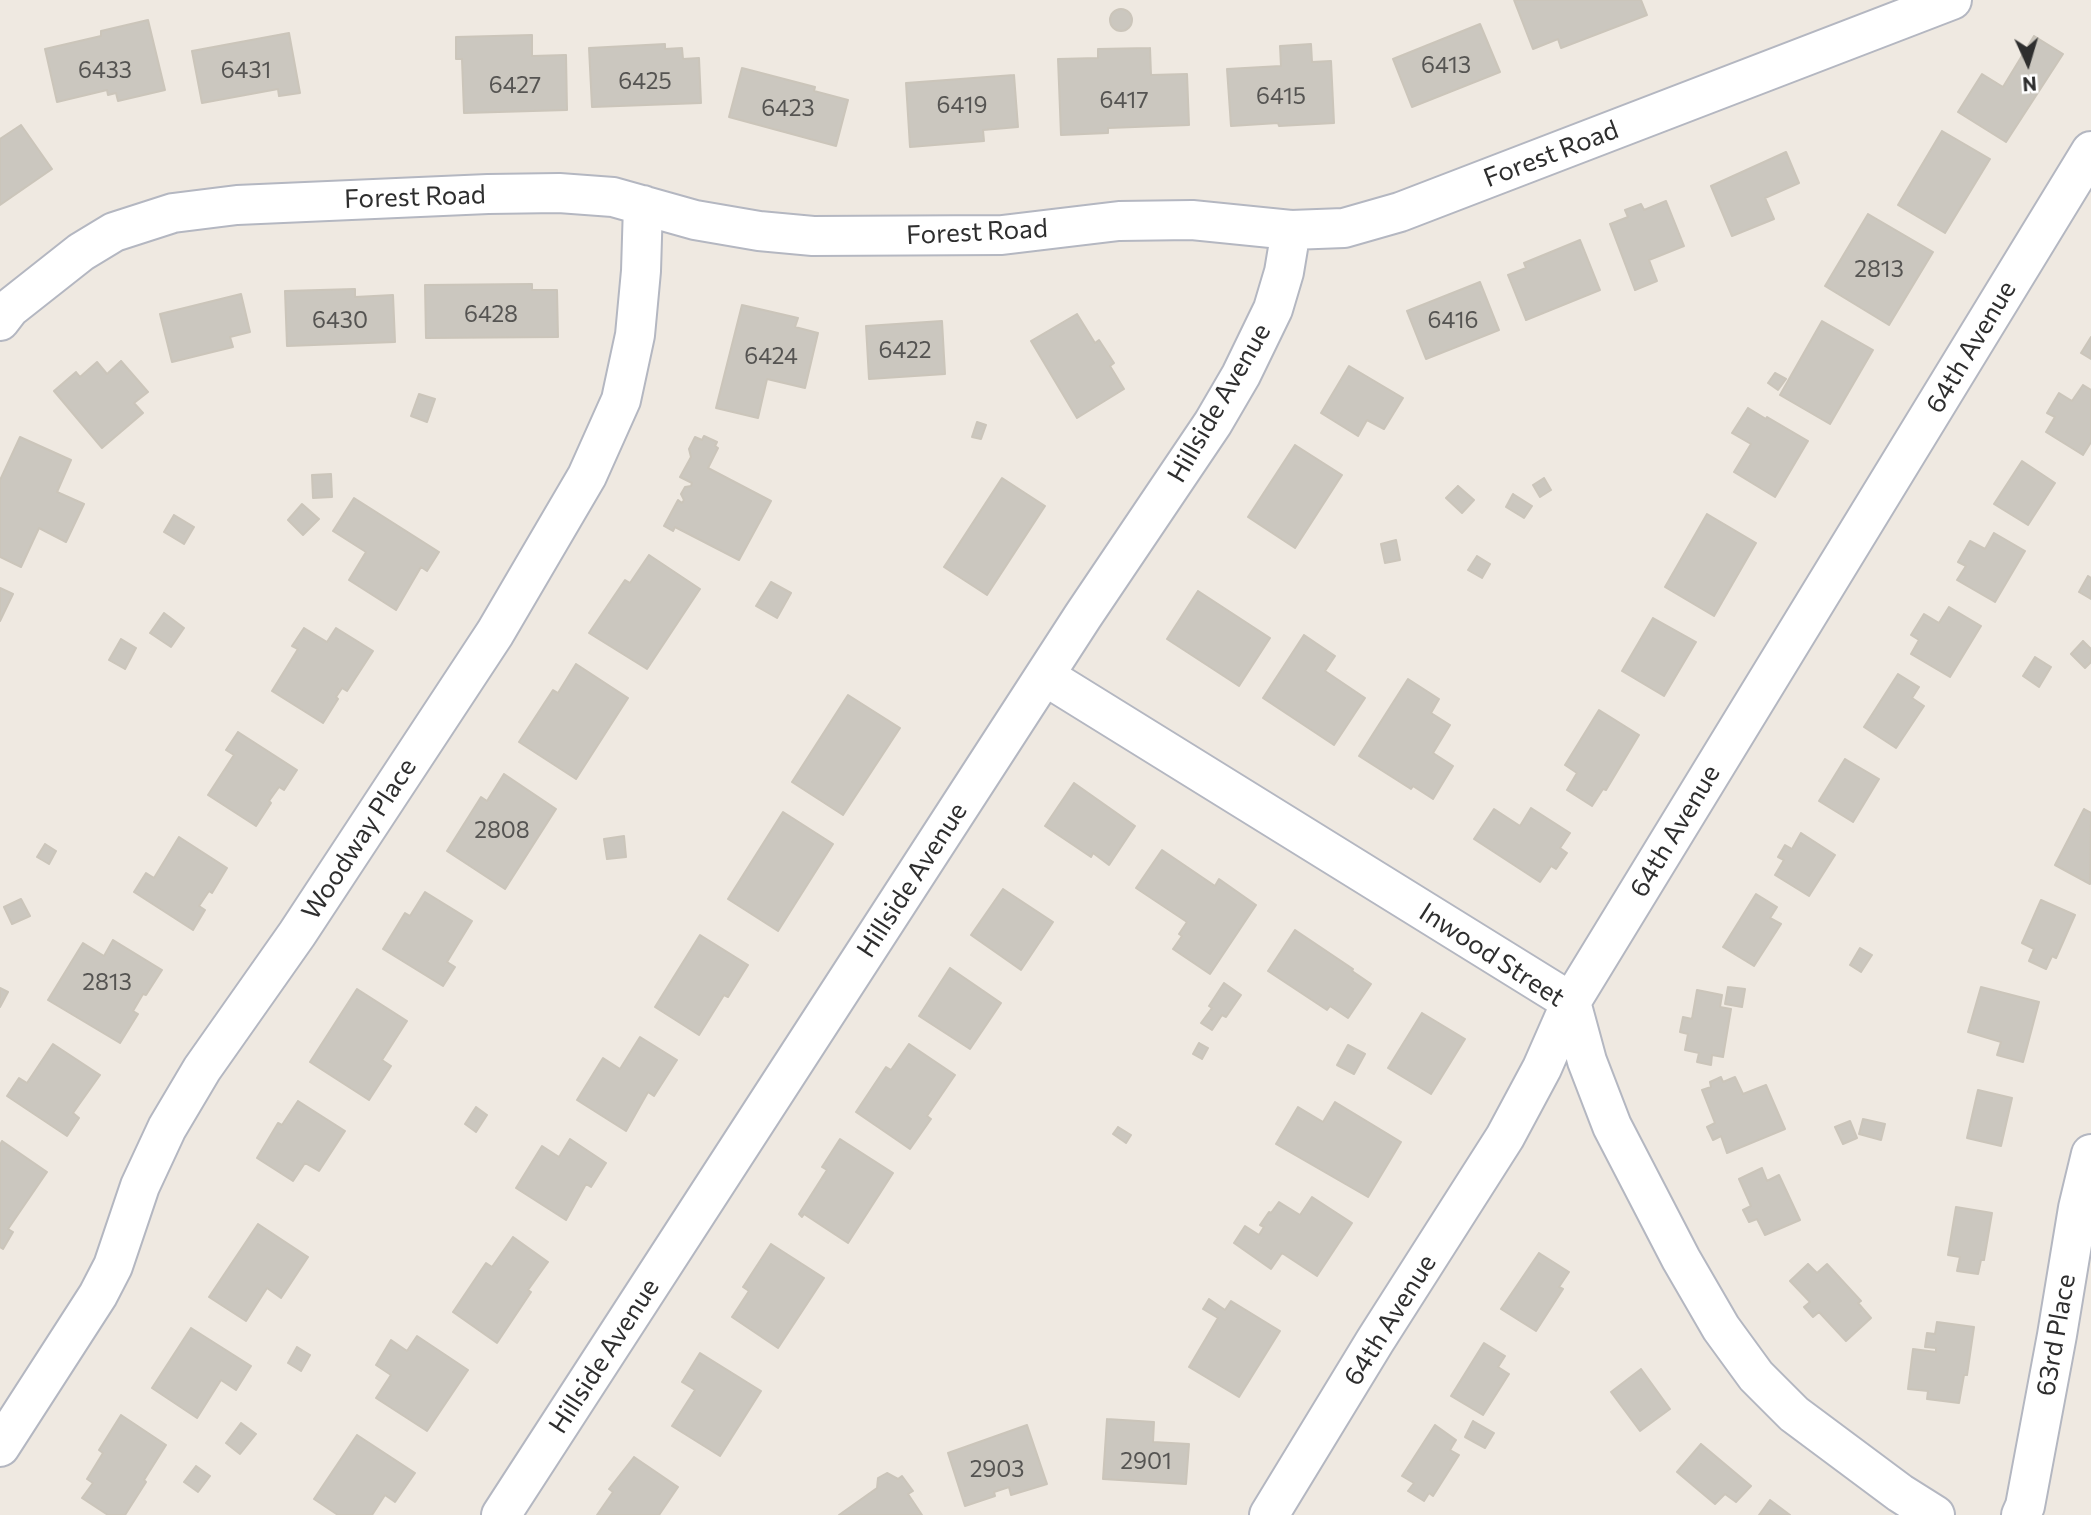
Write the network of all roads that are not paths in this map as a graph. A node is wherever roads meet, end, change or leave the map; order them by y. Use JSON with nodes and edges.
{"nodes":[{"id":1,"x":1952,"y":0,"type":"edge"},
{"id":2,"x":2091,"y":151,"type":"edge"},
{"id":3,"x":643,"y":205,"type":"junction"},
{"id":4,"x":1291,"y":230,"type":"junction"},
{"id":5,"x":0,"y":321,"type":"edge"},
{"id":6,"x":1045,"y":676,"type":"junction"},
{"id":7,"x":1571,"y":1002,"type":"junction"},
{"id":8,"x":2091,"y":1154,"type":"edge"},
{"id":9,"x":0,"y":1447,"type":"edge"},
{"id":10,"x":501,"y":1515,"type":"edge"},
{"id":11,"x":1269,"y":1515,"type":"edge"},
{"id":12,"x":1936,"y":1515,"type":"edge"},
{"id":13,"x":2021,"y":1515,"type":"edge"}],
"edges":[{"from":1,"to":4,"type":"street","name":"Forest Road"},
{"from":2,"to":7,"type":"street","name":"64th Avenue"},
{"from":3,"to":4,"type":"street","name":"Forest Road"},
{"from":3,"to":5,"type":"street","name":"Forest Road"},
{"from":3,"to":9,"type":"street","name":"Woodway Place"},
{"from":4,"to":6,"type":"street","name":"Hillside Avenue"},
{"from":6,"to":7,"type":"street","name":"Inwood Street"},
{"from":6,"to":10,"type":"street","name":"Hillside Avenue"},
{"from":7,"to":11,"type":"street","name":"64th Avenue"},
{"from":7,"to":12,"type":"street","name":"Inwood Street"},
{"from":8,"to":13,"type":"street","name":"63rd Place"}]}
